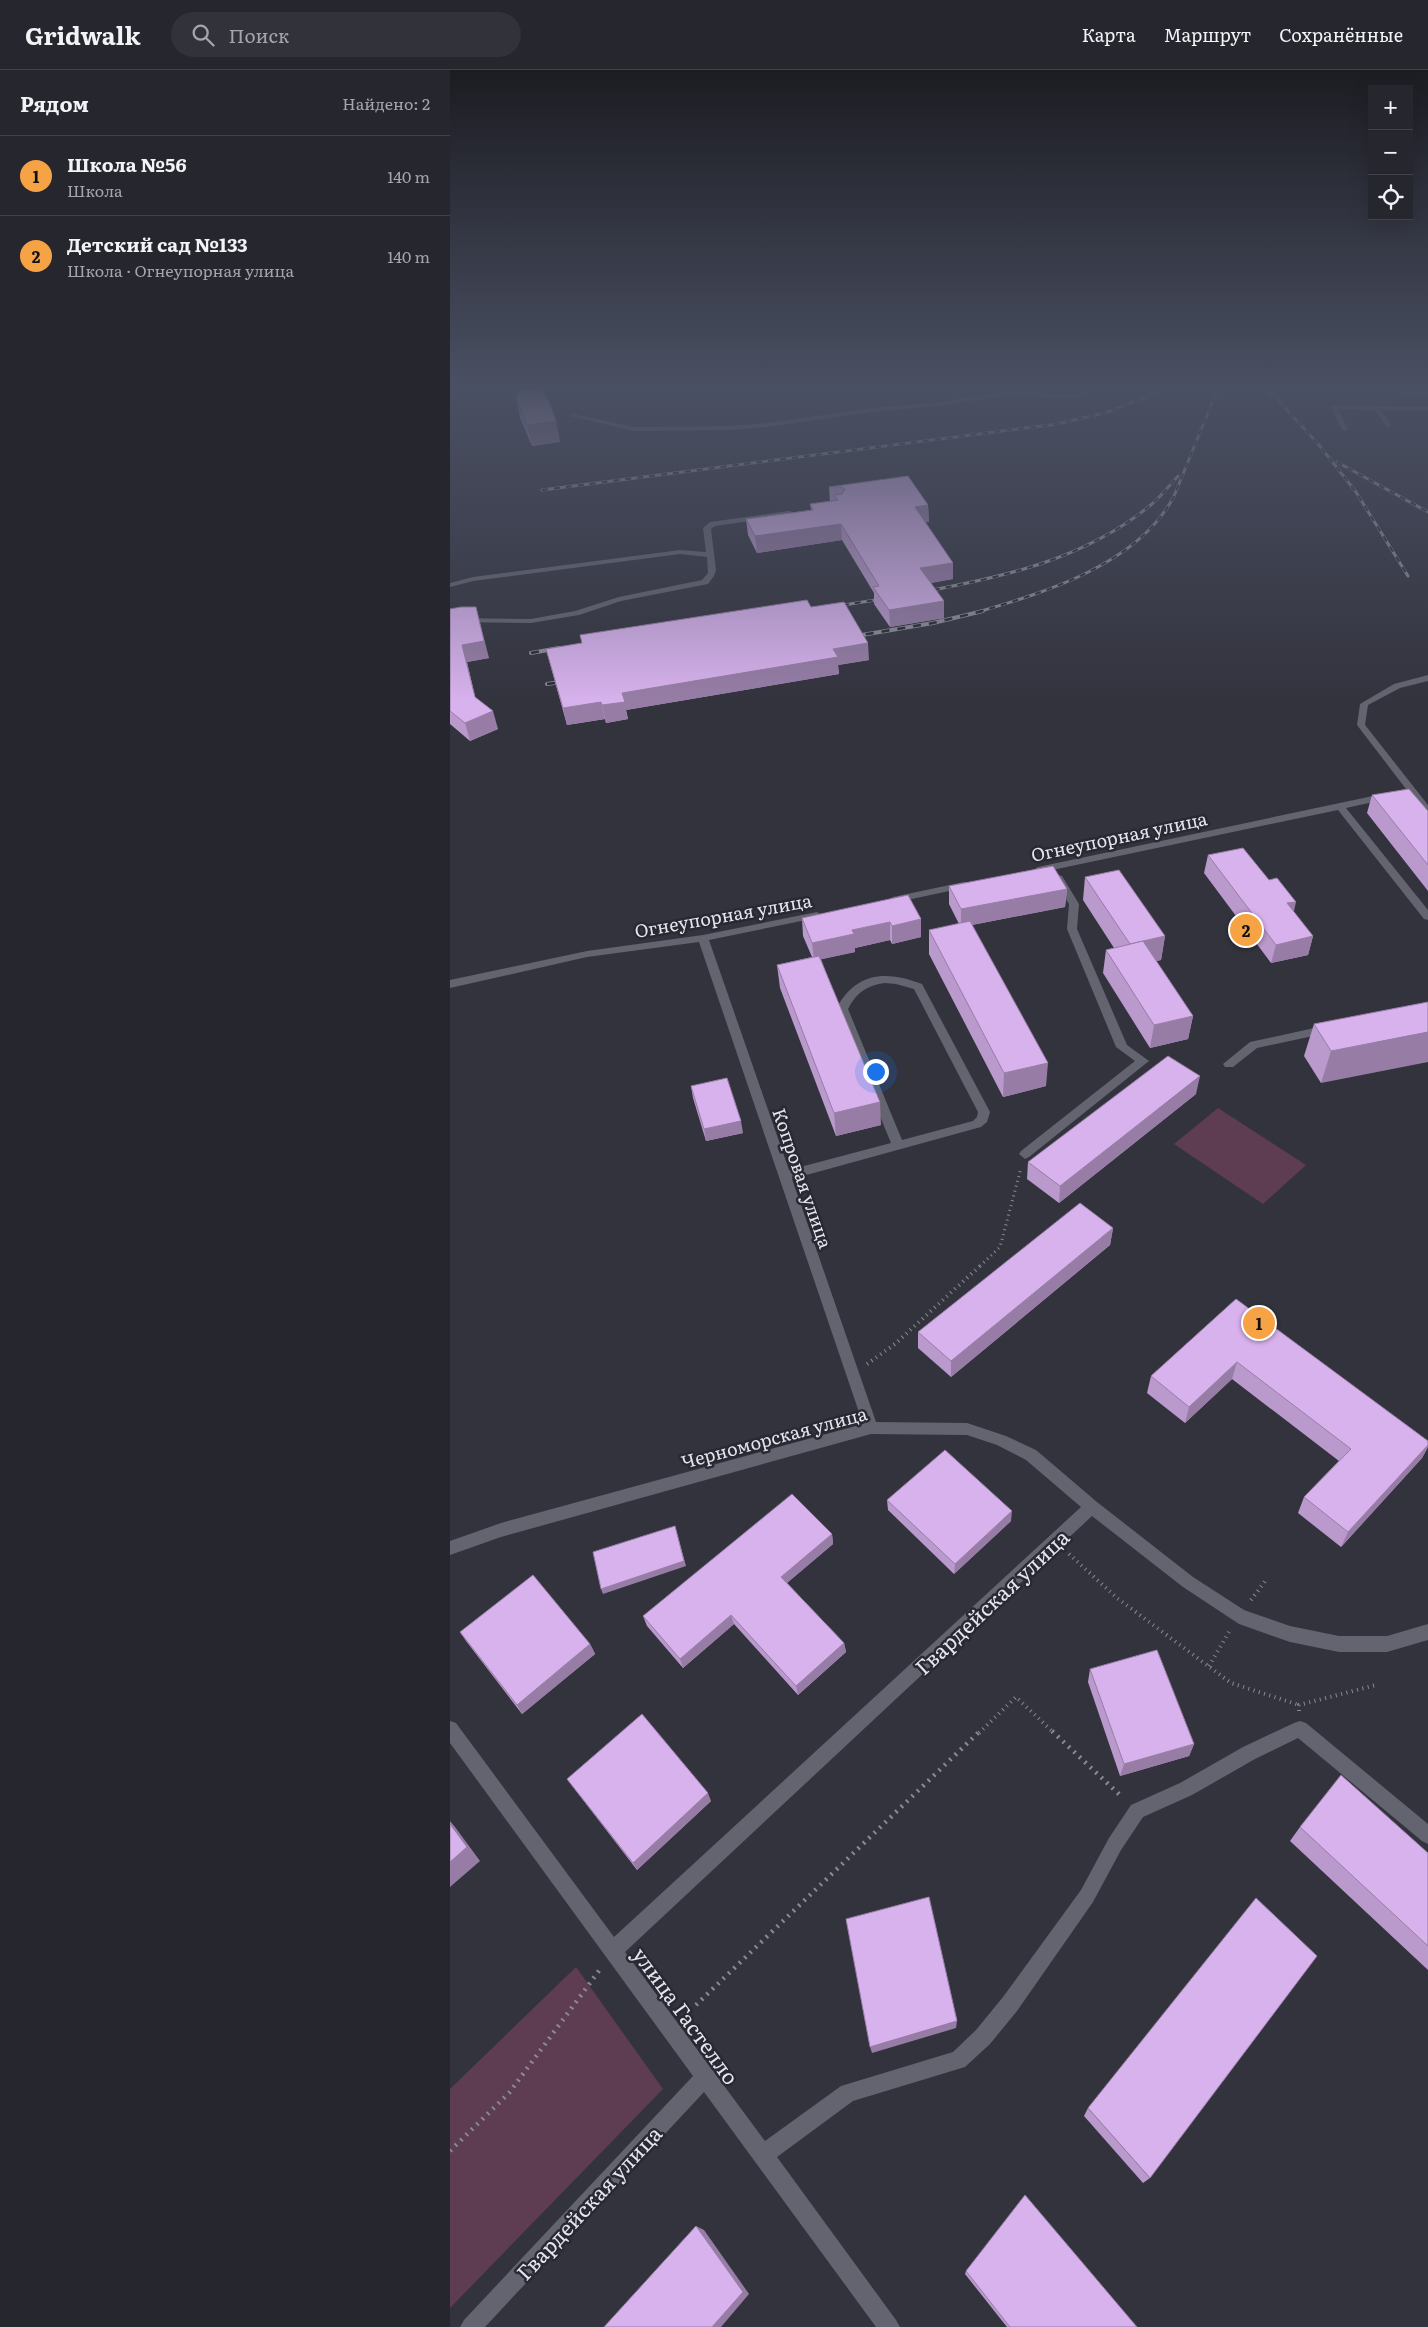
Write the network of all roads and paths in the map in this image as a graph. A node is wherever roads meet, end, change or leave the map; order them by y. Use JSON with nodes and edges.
{"nodes":[{"id":1,"x":793,"y":513,"type":"edge"},
{"id":2,"x":710,"y":555,"type":"junction"},
{"id":3,"x":450,"y":585,"type":"edge"},
{"id":4,"x":450,"y":620,"type":"edge"},
{"id":5,"x":1428,"y":678,"type":"edge"},
{"id":6,"x":1412,"y":791,"type":"junction"},
{"id":7,"x":1340,"y":806,"type":"junction"},
{"id":8,"x":1428,"y":811,"type":"edge"},
{"id":9,"x":1052,"y":867,"type":"junction"},
{"id":10,"x":1022,"y":873,"type":"edge"},
{"id":11,"x":974,"y":883,"type":"edge"},
{"id":12,"x":887,"y":901,"type":"edge"},
{"id":13,"x":829,"y":913,"type":"edge"},
{"id":14,"x":1428,"y":917,"type":"edge"},
{"id":15,"x":703,"y":938,"type":"junction"},
{"id":16,"x":450,"y":984,"type":"edge"},
{"id":17,"x":1341,"y":1026,"type":"edge"},
{"id":18,"x":1229,"y":1064,"type":"dead end"},
{"id":19,"x":898,"y":1144,"type":"junction"},
{"id":20,"x":1025,"y":1154,"type":"joint"},
{"id":21,"x":784,"y":1176,"type":"junction"},
{"id":22,"x":852,"y":1375,"type":"junction"},
{"id":23,"x":871,"y":1428,"type":"junction"},
{"id":24,"x":1092,"y":1507,"type":"junction"},
{"id":25,"x":1055,"y":1542,"type":"junction"},
{"id":26,"x":450,"y":1548,"type":"edge"},
{"id":27,"x":1428,"y":1632,"type":"edge"},
{"id":28,"x":1376,"y":1685,"type":"dead end"},
{"id":29,"x":1299,"y":1705,"type":"junction"},
{"id":30,"x":450,"y":1729,"type":"edge"},
{"id":31,"x":1300,"y":1730,"type":"junction"},
{"id":32,"x":1137,"y":1811,"type":"junction"},
{"id":33,"x":1428,"y":1835,"type":"edge"},
{"id":34,"x":613,"y":1952,"type":"junction"},
{"id":35,"x":696,"y":2005,"type":"dead end"},
{"id":36,"x":705,"y":2077,"type":"junction"},
{"id":37,"x":450,"y":2151,"type":"edge"},
{"id":38,"x":763,"y":2156,"type":"junction"},
{"id":39,"x":470,"y":2327,"type":"edge"},
{"id":40,"x":889,"y":2327,"type":"edge"}],
"edges":[{"from":1,"to":2,"type":"street"},
{"from":2,"to":3,"type":"street"},
{"from":2,"to":4,"type":"street"},
{"from":5,"to":6,"type":"street"},
{"from":6,"to":7,"type":"street","name":"Огнеупорная улица"},
{"from":6,"to":8,"type":"street"},
{"from":7,"to":9,"type":"street","name":"Огнеупорная улица"},
{"from":7,"to":14,"type":"street"},
{"from":9,"to":10,"type":"street","name":"Огнеупорная улица"},
{"from":9,"to":20,"type":"street"},
{"from":11,"to":12,"type":"street"},
{"from":13,"to":15,"type":"street","name":"Огнеупорная улица"},
{"from":15,"to":16,"type":"street","name":"Огнеупорная улица"},
{"from":15,"to":21,"type":"street","name":"Копровая улица"},
{"from":17,"to":18,"type":"street"},
{"from":19,"to":19,"type":"street"},
{"from":19,"to":21,"type":"street"},
{"from":20,"to":22,"type":"path"},
{"from":21,"to":22,"type":"street","name":"Копровая улица"},
{"from":22,"to":23,"type":"street","name":"Копровая улица"},
{"from":23,"to":24,"type":"street","name":"Черноморская улица"},
{"from":23,"to":26,"type":"street","name":"Черноморская улица"},
{"from":24,"to":25,"type":"street","name":"Гвардейская улица"},
{"from":24,"to":27,"type":"street"},
{"from":25,"to":29,"type":"path"},
{"from":25,"to":34,"type":"street","name":"Гвардейская улица"},
{"from":28,"to":29,"type":"path"},
{"from":29,"to":31,"type":"path"},
{"from":30,"to":34,"type":"street","name":"улица Гастелло"},
{"from":31,"to":32,"type":"street"},
{"from":31,"to":33,"type":"street"},
{"from":32,"to":35,"type":"path"},
{"from":32,"to":38,"type":"street"},
{"from":34,"to":36,"type":"street","name":"улица Гастелло"},
{"from":34,"to":37,"type":"path"},
{"from":36,"to":38,"type":"street","name":"улица Гастелло"},
{"from":36,"to":39,"type":"street","name":"Гвардейская улица"},
{"from":38,"to":40,"type":"street","name":"улица Гастелло"}]}
